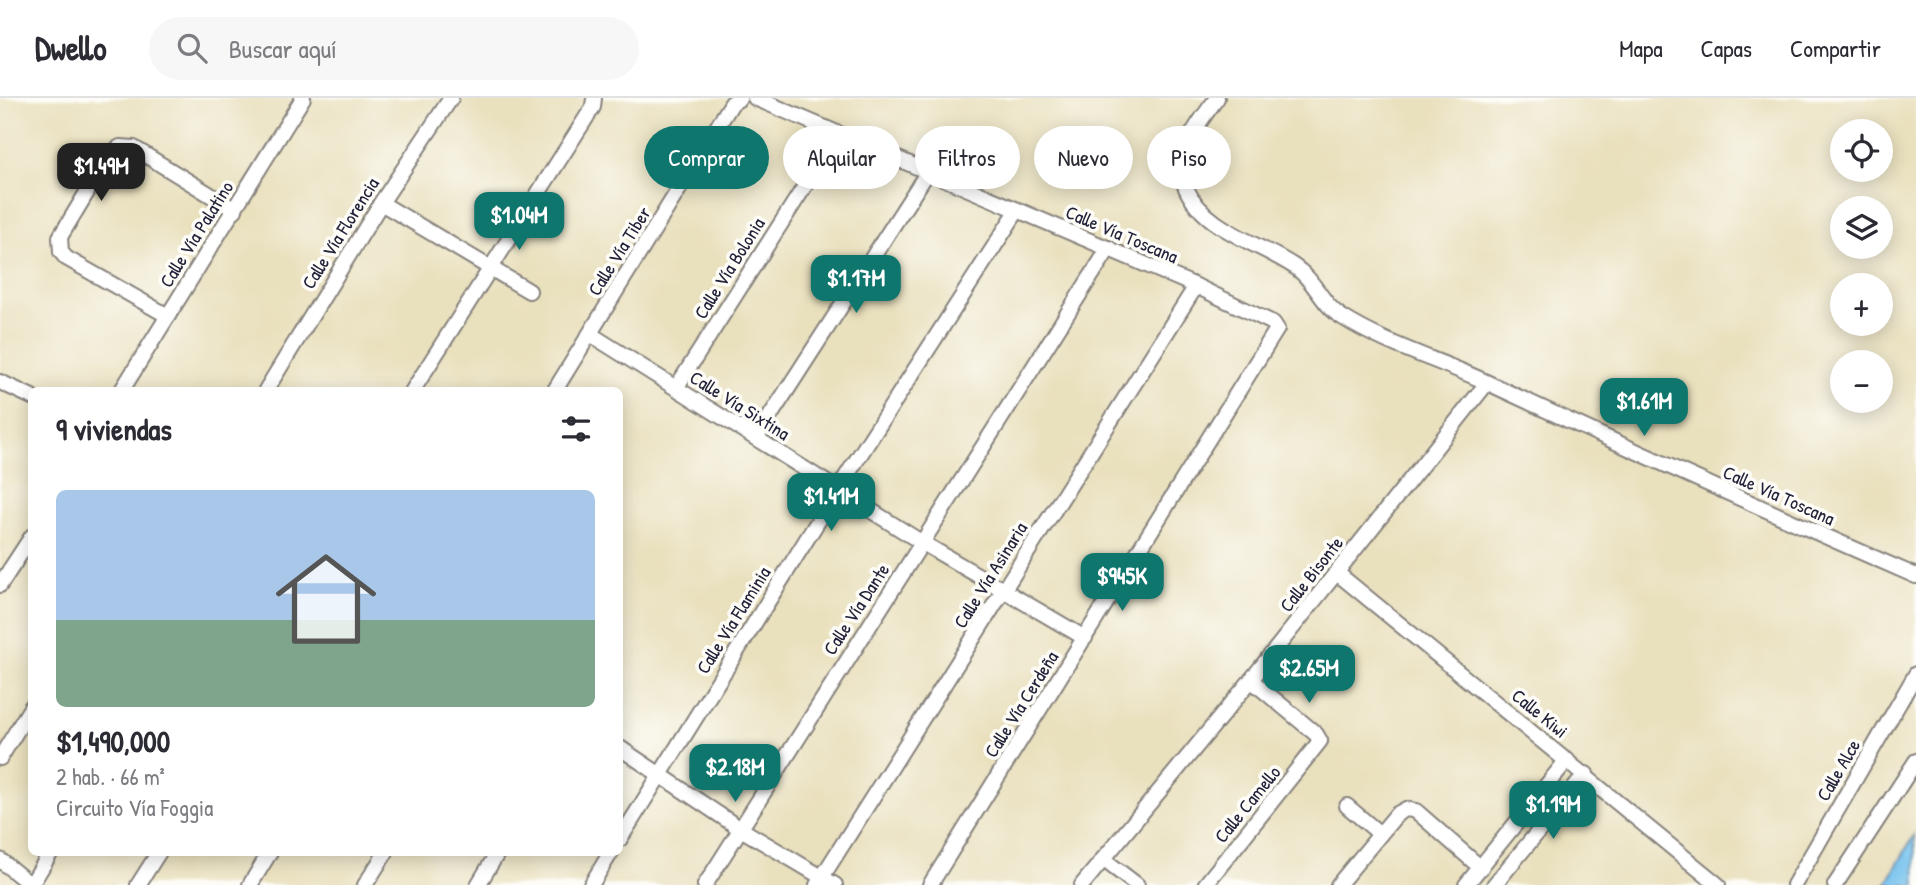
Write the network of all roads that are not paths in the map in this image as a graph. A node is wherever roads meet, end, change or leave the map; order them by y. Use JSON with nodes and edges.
{"nodes":[{"id":1,"x":451,"y":98,"type":"edge"},
{"id":2,"x":740,"y":98,"type":"edge"},
{"id":3,"x":755,"y":98,"type":"edge"},
{"id":4,"x":1217,"y":98,"type":"edge"},
{"id":5,"x":297,"y":100,"type":"edge"},
{"id":6,"x":594,"y":100,"type":"edge"},
{"id":7,"x":820,"y":126,"type":"edge"},
{"id":8,"x":803,"y":189,"type":"edge"},
{"id":9,"x":917,"y":189,"type":"edge"},
{"id":10,"x":965,"y":189,"type":"edge"},
{"id":11,"x":381,"y":203,"type":"junction"},
{"id":12,"x":235,"y":210,"type":"junction"},
{"id":13,"x":1017,"y":211,"type":"junction"},
{"id":14,"x":1109,"y":248,"type":"junction"},
{"id":15,"x":488,"y":268,"type":"junction"},
{"id":16,"x":1196,"y":286,"type":"junction"},
{"id":17,"x":529,"y":291,"type":"dead end"},
{"id":18,"x":168,"y":316,"type":"junction"},
{"id":19,"x":1277,"y":329,"type":"joint"},
{"id":20,"x":590,"y":334,"type":"junction"},
{"id":21,"x":0,"y":383,"type":"edge"},
{"id":22,"x":1487,"y":383,"type":"junction"},
{"id":23,"x":124,"y":387,"type":"edge"},
{"id":24,"x":268,"y":387,"type":"edge"},
{"id":25,"x":415,"y":387,"type":"edge"},
{"id":26,"x":557,"y":387,"type":"edge"},
{"id":27,"x":676,"y":388,"type":"junction"},
{"id":28,"x":28,"y":395,"type":"edge"},
{"id":29,"x":756,"y":438,"type":"junction"},
{"id":30,"x":838,"y":489,"type":"junction"},
{"id":31,"x":28,"y":542,"type":"edge"},
{"id":32,"x":921,"y":542,"type":"junction"},
{"id":33,"x":1337,"y":573,"type":"junction"},
{"id":34,"x":1916,"y":576,"type":"edge"},
{"id":35,"x":0,"y":585,"type":"edge"},
{"id":36,"x":1003,"y":589,"type":"junction"},
{"id":37,"x":1086,"y":638,"type":"junction"},
{"id":38,"x":1916,"y":674,"type":"edge"},
{"id":39,"x":1251,"y":680,"type":"junction"},
{"id":40,"x":28,"y":712,"type":"edge"},
{"id":41,"x":623,"y":750,"type":"edge"},
{"id":42,"x":0,"y":758,"type":"edge"},
{"id":43,"x":1567,"y":760,"type":"junction"},
{"id":44,"x":1916,"y":761,"type":"edge"},
{"id":45,"x":1586,"y":774,"type":"junction"},
{"id":46,"x":659,"y":775,"type":"junction"},
{"id":47,"x":1347,"y":806,"type":"dead end"},
{"id":48,"x":739,"y":828,"type":"junction"},
{"id":49,"x":623,"y":834,"type":"edge"},
{"id":50,"x":1380,"y":834,"type":"junction"},
{"id":51,"x":49,"y":856,"type":"edge"},
{"id":52,"x":156,"y":856,"type":"edge"},
{"id":53,"x":268,"y":856,"type":"edge"},
{"id":54,"x":383,"y":856,"type":"edge"},
{"id":55,"x":496,"y":856,"type":"edge"},
{"id":56,"x":609,"y":856,"type":"edge"},
{"id":57,"x":1103,"y":859,"type":"junction"},
{"id":58,"x":0,"y":860,"type":"edge"},
{"id":59,"x":1481,"y":868,"type":"junction"},
{"id":60,"x":820,"y":881,"type":"edge"},
{"id":61,"x":1498,"y":883,"type":"edge"},
{"id":62,"x":31,"y":885,"type":"edge"},
{"id":63,"x":138,"y":885,"type":"edge"},
{"id":64,"x":250,"y":885,"type":"edge"},
{"id":65,"x":365,"y":885,"type":"edge"},
{"id":66,"x":478,"y":885,"type":"edge"},
{"id":67,"x":591,"y":885,"type":"edge"},
{"id":68,"x":705,"y":885,"type":"edge"},
{"id":69,"x":835,"y":885,"type":"edge"},
{"id":70,"x":930,"y":885,"type":"edge"},
{"id":71,"x":1082,"y":885,"type":"edge"},
{"id":72,"x":1137,"y":885,"type":"edge"},
{"id":73,"x":1205,"y":885,"type":"edge"},
{"id":74,"x":1338,"y":885,"type":"edge"},
{"id":75,"x":1466,"y":885,"type":"edge"},
{"id":76,"x":1718,"y":885,"type":"edge"},
{"id":77,"x":1794,"y":885,"type":"edge"},
{"id":78,"x":1835,"y":885,"type":"edge"}],
"edges":[{"from":1,"to":11,"type":"street","name":"Calle Vía Florencia"},
{"from":2,"to":20,"type":"street","name":"Calle Vía Tiber"},
{"from":3,"to":7,"type":"street","name":"Calle Vía Toscana"},
{"from":4,"to":22,"type":"street","name":"Calle Vía Toscana"},
{"from":5,"to":12,"type":"street","name":"Calle Vía Palatino"},
{"from":6,"to":15,"type":"street"},
{"from":8,"to":27,"type":"street","name":"Calle Vía Bolonia"},
{"from":9,"to":29,"type":"street"},
{"from":10,"to":13,"type":"street","name":"Calle Vía Toscana"},
{"from":11,"to":15,"type":"street"},
{"from":11,"to":24,"type":"street","name":"Calle Vía Florencia"},
{"from":12,"to":18,"type":"street","name":"Calle Vía Palatino"},
{"from":12,"to":18,"type":"street"},
{"from":13,"to":14,"type":"street","name":"Calle Vía Toscana"},
{"from":13,"to":30,"type":"street","name":"Calle Vía Flaminia"},
{"from":14,"to":16,"type":"street","name":"Calle Vía Toscana"},
{"from":14,"to":32,"type":"street","name":"Calle Vía Dante"},
{"from":15,"to":17,"type":"street"},
{"from":15,"to":25,"type":"street"},
{"from":16,"to":19,"type":"street","name":"Calle Vía Toscana"},
{"from":16,"to":36,"type":"street","name":"Calle Vía Asinaria"},
{"from":18,"to":23,"type":"street","name":"Calle Vía Palatino"},
{"from":19,"to":37,"type":"street","name":"Calle Vía Cerdeña"},
{"from":20,"to":26,"type":"street","name":"Calle Vía Tiber"},
{"from":20,"to":27,"type":"street","name":"Calle Vía Sixtina"},
{"from":21,"to":28,"type":"street"},
{"from":22,"to":33,"type":"street","name":"Calle Bisonte"},
{"from":22,"to":34,"type":"street","name":"Calle Vía Toscana"},
{"from":27,"to":29,"type":"street","name":"Calle Vía Sixtina"},
{"from":29,"to":30,"type":"street","name":"Calle Vía Sixtina"},
{"from":30,"to":32,"type":"street","name":"Calle Vía Sixtina"},
{"from":30,"to":46,"type":"street","name":"Calle Vía Flaminia"},
{"from":31,"to":35,"type":"street"},
{"from":32,"to":36,"type":"street","name":"Calle Vía Sixtina"},
{"from":32,"to":48,"type":"street","name":"Calle Vía Dante"},
{"from":33,"to":39,"type":"street","name":"Calle Bisonte"},
{"from":33,"to":43,"type":"street","name":"Calle Kiwi"},
{"from":36,"to":37,"type":"street","name":"Calle Vía Sixtina"},
{"from":36,"to":60,"type":"street","name":"Calle Vía Asinaria"},
{"from":37,"to":70,"type":"street","name":"Calle Vía Cerdeña"},
{"from":38,"to":77,"type":"street","name":"Calle Alce"},
{"from":39,"to":57,"type":"street","name":"Calle Bisonte"},
{"from":39,"to":73,"type":"street","name":"Calle Camello"},
{"from":40,"to":42,"type":"street"},
{"from":41,"to":46,"type":"street"},
{"from":43,"to":45,"type":"street","name":"Calle Kiwi"},
{"from":43,"to":59,"type":"street"},
{"from":44,"to":78,"type":"street"},
{"from":45,"to":61,"type":"street"},
{"from":45,"to":76,"type":"street","name":"Calle Kiwi"},
{"from":46,"to":48,"type":"street"},
{"from":46,"to":49,"type":"street","name":"Calle Vía Flaminia"},
{"from":47,"to":50,"type":"street"},
{"from":48,"to":60,"type":"street"},
{"from":48,"to":68,"type":"street","name":"Calle Vía Dante"},
{"from":50,"to":59,"type":"street"},
{"from":50,"to":74,"type":"street"},
{"from":51,"to":62,"type":"street"},
{"from":52,"to":63,"type":"street"},
{"from":53,"to":64,"type":"street"},
{"from":54,"to":65,"type":"street"},
{"from":55,"to":66,"type":"street"},
{"from":56,"to":67,"type":"street"},
{"from":57,"to":71,"type":"street","name":"Calle Bisonte"},
{"from":57,"to":72,"type":"street"},
{"from":58,"to":62,"type":"street"},
{"from":59,"to":75,"type":"street"},
{"from":60,"to":69,"type":"street"}]}
